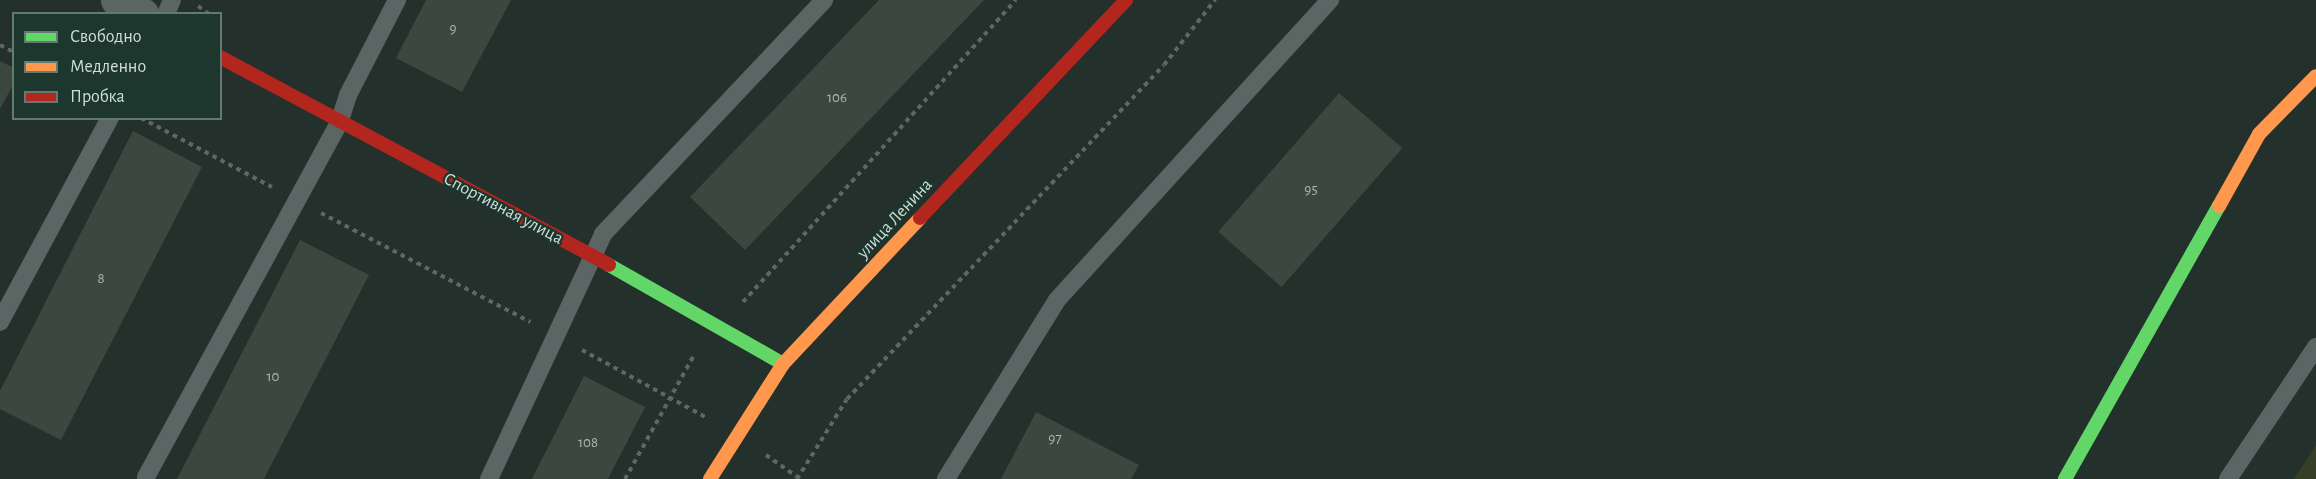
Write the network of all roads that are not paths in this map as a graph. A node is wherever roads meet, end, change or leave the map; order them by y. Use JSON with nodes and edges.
{"nodes":[{"id":1,"x":117,"y":0,"type":"edge"},
{"id":2,"x":397,"y":0,"type":"edge"},
{"id":3,"x":824,"y":0,"type":"edge"},
{"id":4,"x":1126,"y":0,"type":"edge"},
{"id":5,"x":1330,"y":0,"type":"edge"},
{"id":6,"x":138,"y":12,"type":"edge"},
{"id":7,"x":222,"y":58,"type":"edge"},
{"id":8,"x":2316,"y":76,"type":"edge"},
{"id":9,"x":109,"y":120,"type":"edge"},
{"id":10,"x":339,"y":123,"type":"junction"},
{"id":11,"x":593,"y":256,"type":"junction"},
{"id":12,"x":0,"y":322,"type":"edge"},
{"id":13,"x":2316,"y":347,"type":"edge"},
{"id":14,"x":783,"y":364,"type":"junction"},
{"id":15,"x":146,"y":477,"type":"dead end"},
{"id":16,"x":489,"y":479,"type":"edge"},
{"id":17,"x":710,"y":479,"type":"edge"},
{"id":18,"x":946,"y":479,"type":"edge"},
{"id":19,"x":2065,"y":479,"type":"edge"},
{"id":20,"x":2228,"y":479,"type":"edge"}],
"edges":[{"from":1,"to":6,"type":"street"},
{"from":2,"to":10,"type":"lane"},
{"from":3,"to":11,"type":"lane"},
{"from":4,"to":14,"type":"street","name":"улица Ленина"},
{"from":5,"to":18,"type":"lane"},
{"from":7,"to":10,"type":"street","name":"Спортивная улица"},
{"from":8,"to":19,"type":"street"},
{"from":9,"to":12,"type":"lane"},
{"from":10,"to":11,"type":"street","name":"Спортивная улица"},
{"from":10,"to":15,"type":"lane"},
{"from":11,"to":14,"type":"street","name":"Спортивная улица"},
{"from":11,"to":16,"type":"lane"},
{"from":13,"to":20,"type":"lane"},
{"from":14,"to":17,"type":"street","name":"улица Ленина"}]}
